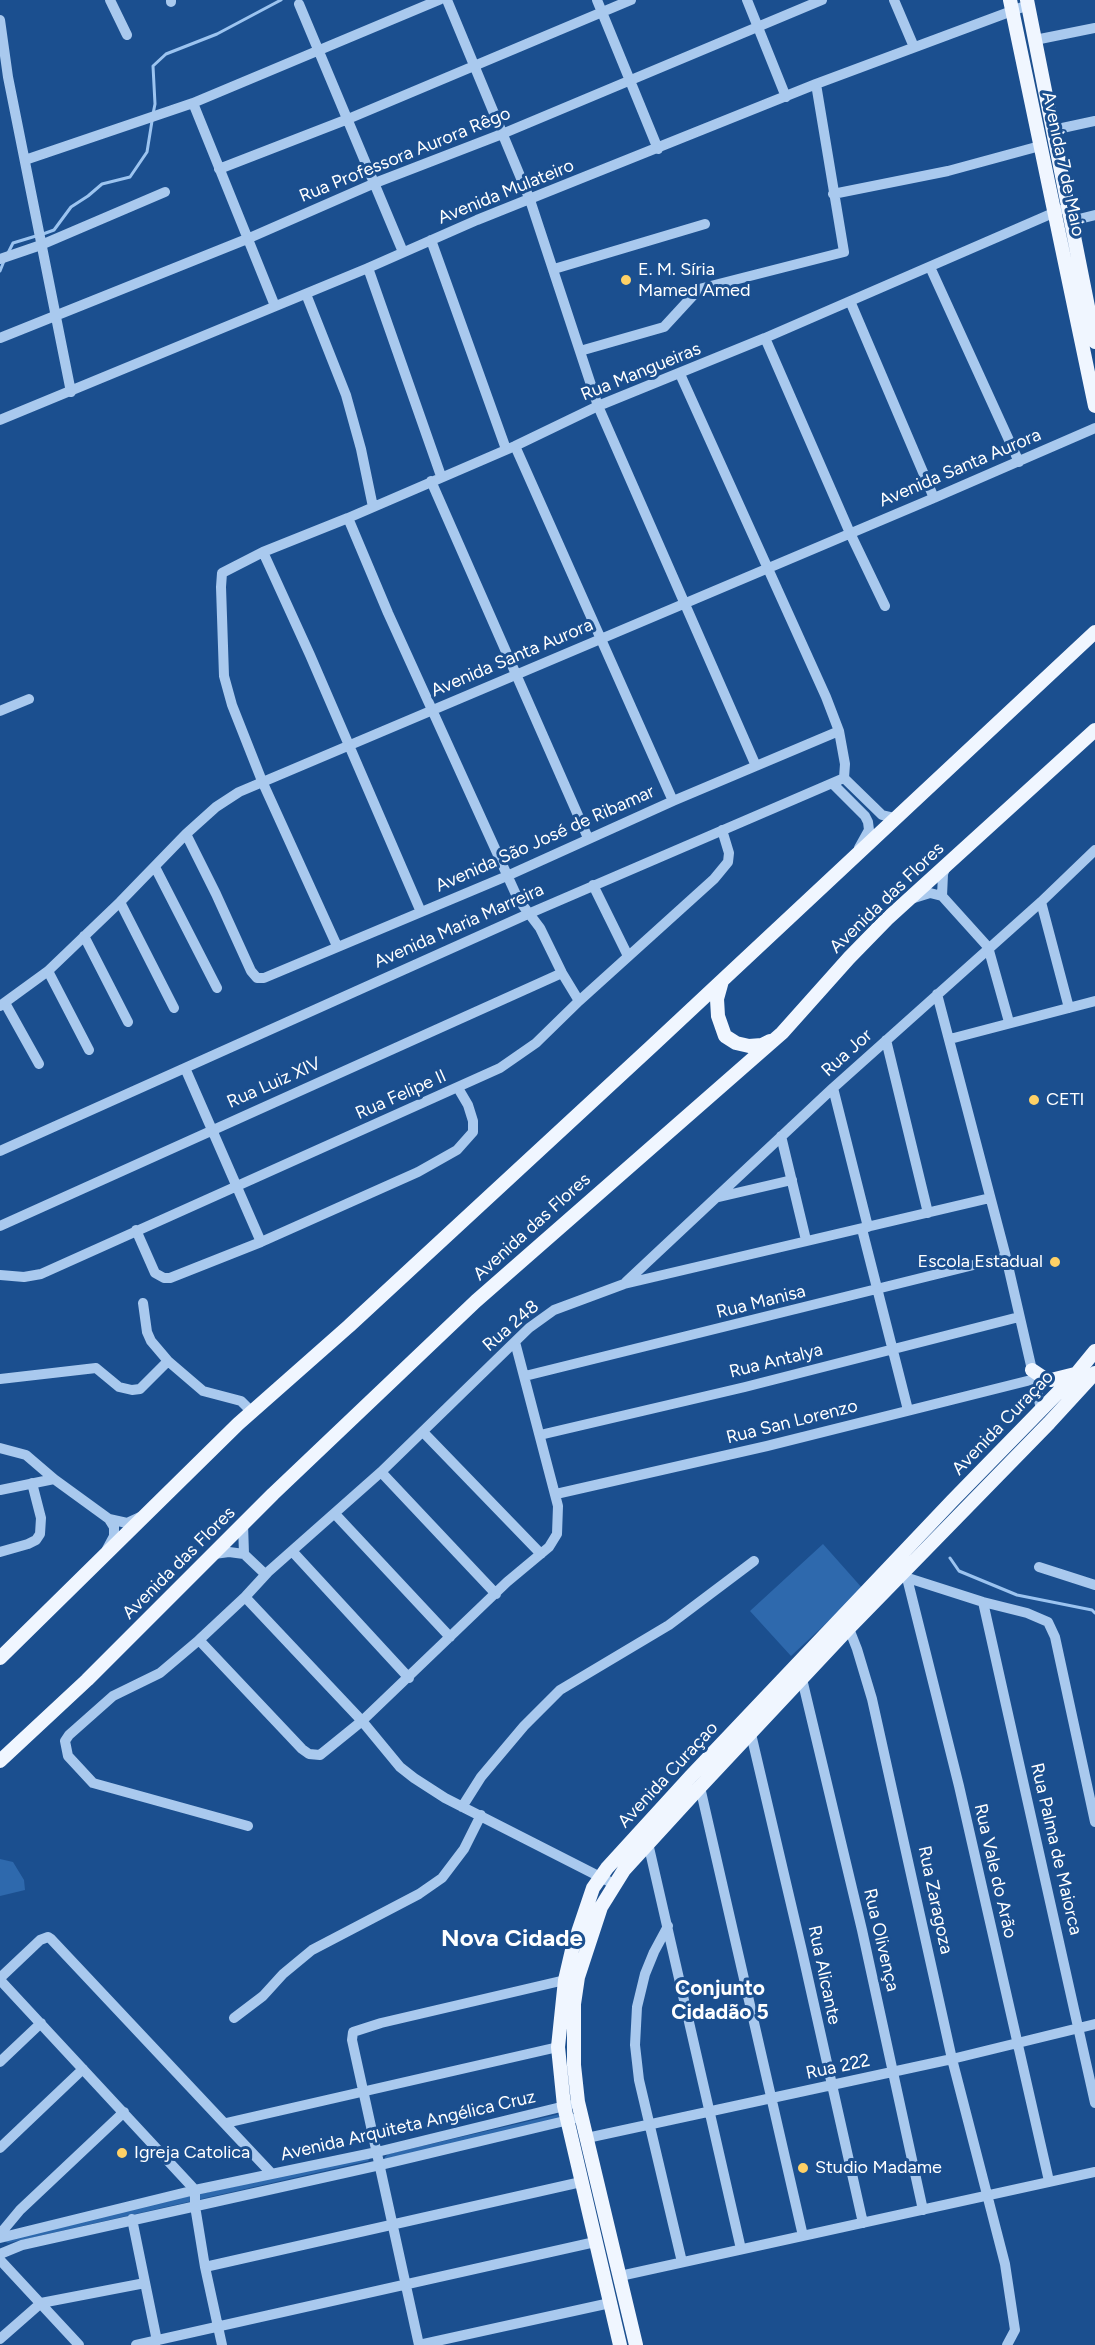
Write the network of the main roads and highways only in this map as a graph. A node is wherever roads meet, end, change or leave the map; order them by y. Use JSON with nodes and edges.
{"nodes":[{"id":1,"x":1028,"y":2,"type":"edge"},
{"id":2,"x":1011,"y":5,"type":"edge"},
{"id":3,"x":1095,"y":342,"type":"edge"},
{"id":4,"x":1095,"y":406,"type":"edge"},
{"id":5,"x":1095,"y":632,"type":"edge"},
{"id":6,"x":1095,"y":730,"type":"edge"},
{"id":7,"x":722,"y":981,"type":"junction"},
{"id":8,"x":782,"y":1033,"type":"junction"},
{"id":9,"x":1095,"y":1351,"type":"edge"},
{"id":10,"x":1077,"y":1373,"type":"junction"},
{"id":11,"x":1095,"y":1373,"type":"edge"},
{"id":12,"x":1034,"y":1374,"type":"road end"},
{"id":13,"x":968,"y":1484,"type":"junction"},
{"id":14,"x":976,"y":1497,"type":"junction"},
{"id":15,"x":846,"y":1622,"type":"junction"},
{"id":16,"x":0,"y":1658,"type":"edge"},
{"id":17,"x":0,"y":1761,"type":"edge"},
{"id":18,"x":620,"y":2345,"type":"edge"},
{"id":19,"x":636,"y":2345,"type":"edge"}],
"edges":[{"from":1,"to":3,"type":"main road","name":"Avenida 7 de Maio"},
{"from":2,"to":4,"type":"main road","name":"Avenida 7 de Maio"},
{"from":5,"to":7,"type":"main road"},
{"from":6,"to":8,"type":"main road","name":"Avenida das Flores"},
{"from":7,"to":8,"type":"main road"},
{"from":7,"to":16,"type":"main road"},
{"from":8,"to":17,"type":"main road","name":"Avenida das Flores"},
{"from":9,"to":10,"type":"main road","name":"Avenida Curaçao"},
{"from":10,"to":12,"type":"main road"},
{"from":10,"to":13,"type":"main road","name":"Avenida Curaçao"},
{"from":11,"to":14,"type":"main road","name":"Avenida Curaçao"},
{"from":13,"to":14,"type":"main road"},
{"from":13,"to":15,"type":"main road","name":"Avenida Curaçao"},
{"from":14,"to":15,"type":"main road","name":"Avenida Curaçao"},
{"from":15,"to":18,"type":"main road","name":"Avenida Curaçao"},
{"from":15,"to":19,"type":"main road","name":"Avenida Curaçao"}]}
